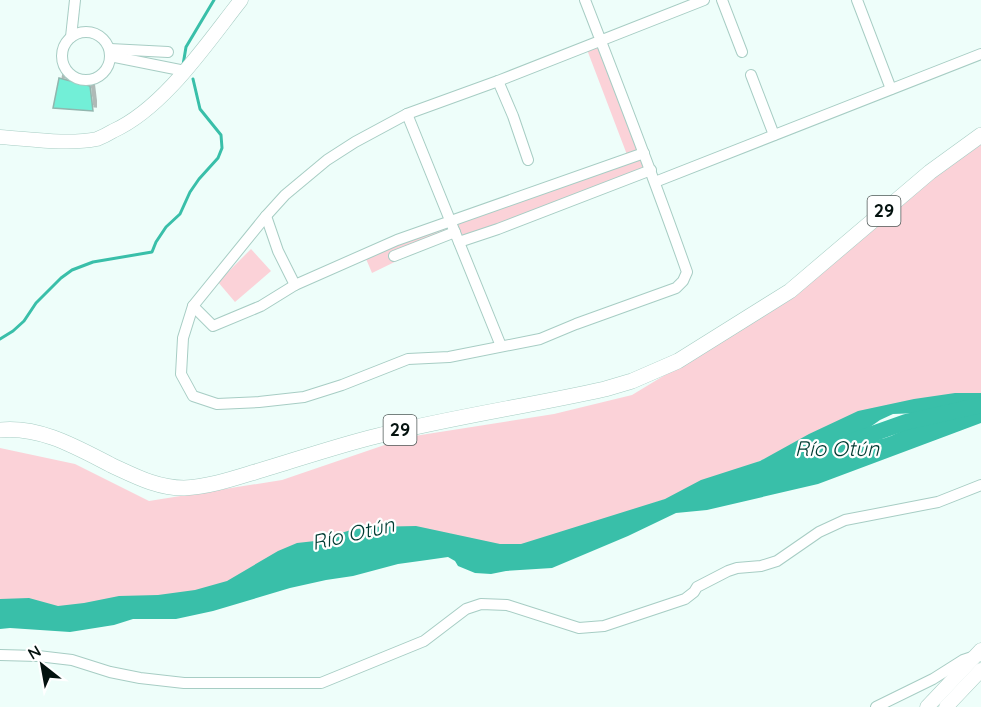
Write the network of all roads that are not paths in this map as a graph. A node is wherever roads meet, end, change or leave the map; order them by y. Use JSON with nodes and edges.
{"nodes":[{"id":1,"x":75,"y":0,"type":"edge"},
{"id":2,"x":241,"y":0,"type":"edge"},
{"id":3,"x":585,"y":0,"type":"edge"},
{"id":4,"x":705,"y":0,"type":"edge"},
{"id":5,"x":722,"y":0,"type":"edge"},
{"id":6,"x":857,"y":0,"type":"edge"},
{"id":7,"x":71,"y":37,"type":"junction"},
{"id":8,"x":600,"y":41,"type":"junction"},
{"id":9,"x":168,"y":52,"type":"dead end"},
{"id":10,"x":741,"y":52,"type":"dead end"},
{"id":11,"x":110,"y":53,"type":"junction"},
{"id":12,"x":981,"y":54,"type":"edge"},
{"id":13,"x":185,"y":71,"type":"junction"},
{"id":14,"x":751,"y":75,"type":"dead end"},
{"id":15,"x":498,"y":81,"type":"junction"},
{"id":16,"x":891,"y":89,"type":"junction"},
{"id":17,"x":407,"y":114,"type":"junction"},
{"id":18,"x":774,"y":135,"type":"junction"},
{"id":19,"x":981,"y":135,"type":"edge"},
{"id":20,"x":0,"y":137,"type":"edge"},
{"id":21,"x":644,"y":153,"type":"junction"},
{"id":22,"x":528,"y":160,"type":"dead end"},
{"id":23,"x":651,"y":170,"type":"junction"},
{"id":24,"x":656,"y":182,"type":"junction"},
{"id":25,"x":266,"y":216,"type":"junction"},
{"id":26,"x":455,"y":232,"type":"junction"},
{"id":27,"x":394,"y":256,"type":"dead end"},
{"id":28,"x":295,"y":285,"type":"junction"},
{"id":29,"x":193,"y":306,"type":"junction"},
{"id":30,"x":501,"y":346,"type":"junction"},
{"id":31,"x":0,"y":430,"type":"edge"},
{"id":32,"x":981,"y":485,"type":"edge"},
{"id":33,"x":978,"y":653,"type":"edge"},
{"id":34,"x":0,"y":655,"type":"edge"},
{"id":35,"x":981,"y":670,"type":"edge"},
{"id":36,"x":876,"y":707,"type":"edge"},
{"id":37,"x":927,"y":707,"type":"edge"},
{"id":38,"x":946,"y":707,"type":"edge"}],
"edges":[{"from":1,"to":7,"type":"street"},
{"from":2,"to":13,"type":"main road"},
{"from":3,"to":8,"type":"street"},
{"from":4,"to":8,"type":"street"},
{"from":5,"to":10,"type":"street"},
{"from":6,"to":16,"type":"street"},
{"from":7,"to":11,"type":"street"},
{"from":7,"to":11,"type":"street"},
{"from":8,"to":15,"type":"street"},
{"from":8,"to":21,"type":"street"},
{"from":9,"to":11,"type":"street"},
{"from":11,"to":13,"type":"street"},
{"from":12,"to":16,"type":"street"},
{"from":13,"to":20,"type":"main road"},
{"from":14,"to":18,"type":"street"},
{"from":15,"to":17,"type":"street"},
{"from":15,"to":22,"type":"street"},
{"from":16,"to":18,"type":"street"},
{"from":17,"to":25,"type":"street"},
{"from":17,"to":26,"type":"street"},
{"from":18,"to":24,"type":"street"},
{"from":19,"to":31,"type":"highway","number":"29"},
{"from":21,"to":23,"type":"street"},
{"from":21,"to":26,"type":"street"},
{"from":23,"to":24,"type":"street"},
{"from":23,"to":26,"type":"street"},
{"from":24,"to":30,"type":"street"},
{"from":25,"to":28,"type":"street"},
{"from":25,"to":29,"type":"street"},
{"from":26,"to":27,"type":"street"},
{"from":26,"to":28,"type":"street"},
{"from":26,"to":30,"type":"street"},
{"from":28,"to":29,"type":"street"},
{"from":29,"to":30,"type":"street"},
{"from":32,"to":34,"type":"street"},
{"from":33,"to":36,"type":"street"},
{"from":33,"to":37,"type":"main road"},
{"from":35,"to":38,"type":"main road"}]}
